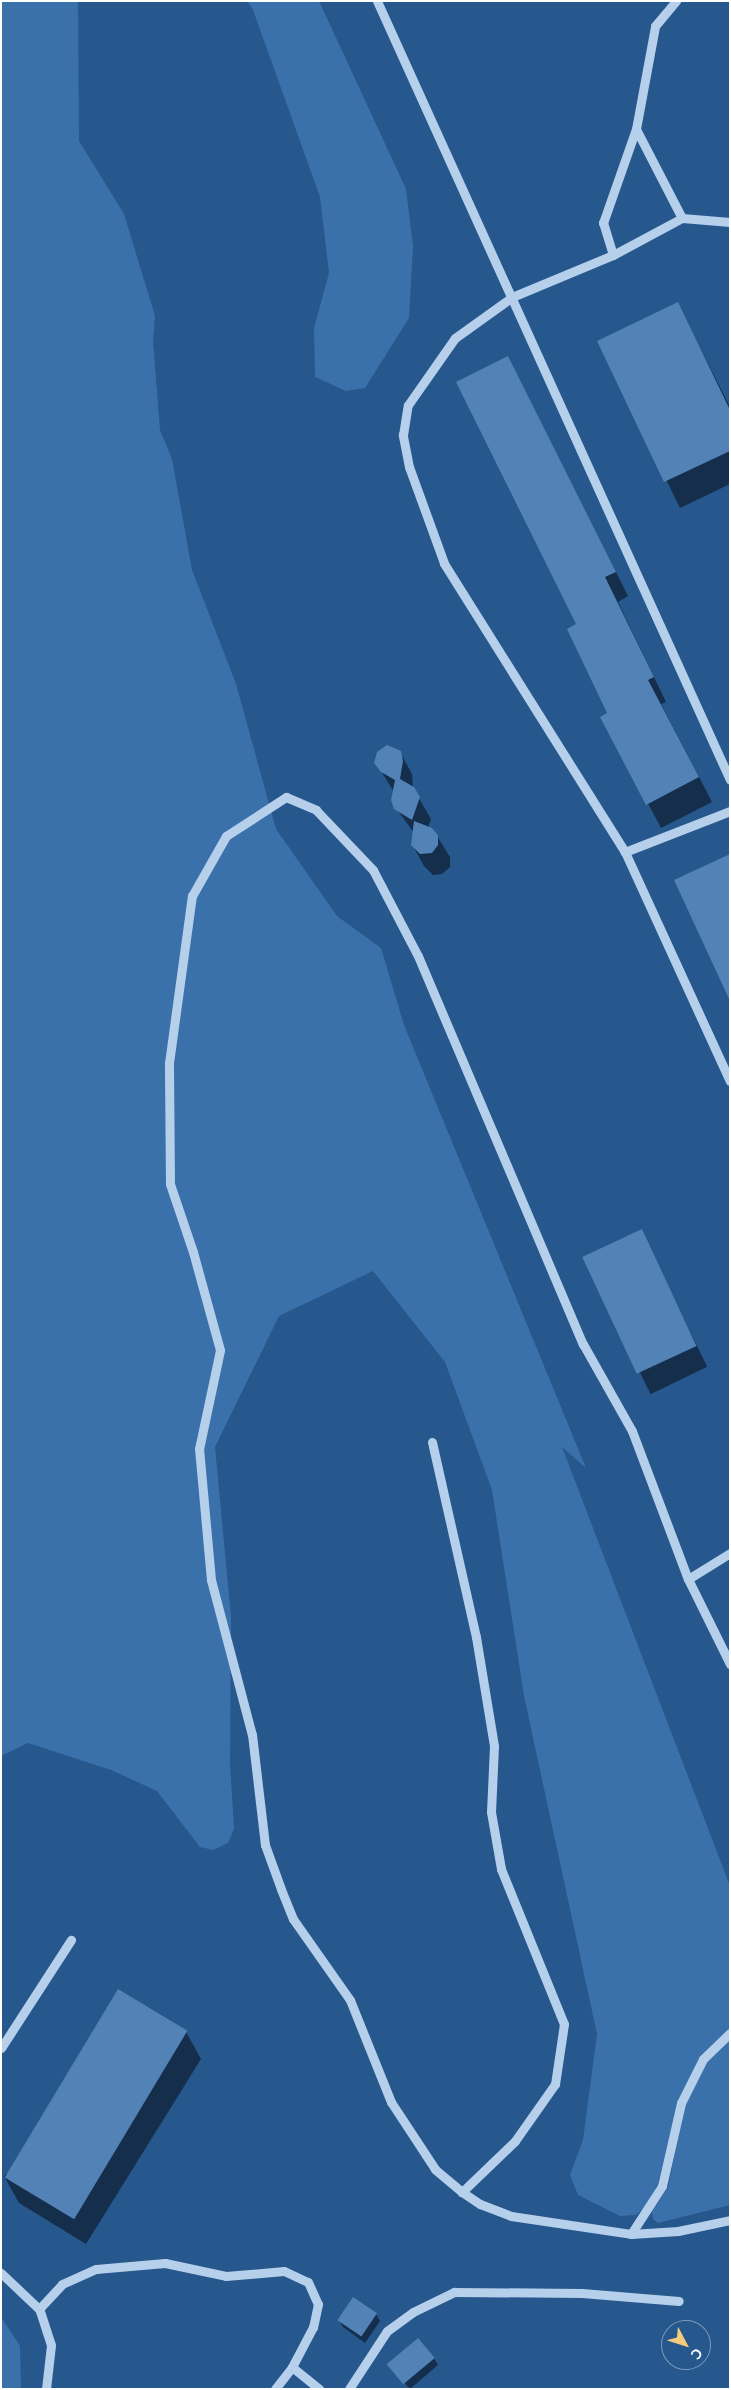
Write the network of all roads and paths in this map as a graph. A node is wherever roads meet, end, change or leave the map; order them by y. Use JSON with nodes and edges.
{"nodes":[{"id":1,"x":377,"y":1,"type":"edge"},
{"id":2,"x":676,"y":1,"type":"edge"},
{"id":3,"x":636,"y":129,"type":"junction"},
{"id":4,"x":682,"y":218,"type":"junction"},
{"id":5,"x":730,"y":222,"type":"edge"},
{"id":6,"x":613,"y":255,"type":"junction"},
{"id":7,"x":512,"y":297,"type":"junction"},
{"id":8,"x":730,"y":780,"type":"edge"},
{"id":9,"x":730,"y":811,"type":"edge"},
{"id":10,"x":625,"y":852,"type":"junction"},
{"id":11,"x":730,"y":1081,"type":"edge"},
{"id":12,"x":432,"y":1442,"type":"dead end"},
{"id":13,"x":730,"y":1554,"type":"edge"},
{"id":14,"x":688,"y":1579,"type":"junction"},
{"id":15,"x":730,"y":1664,"type":"edge"},
{"id":16,"x":71,"y":1940,"type":"dead end"},
{"id":17,"x":730,"y":2033,"type":"edge"},
{"id":18,"x":1,"y":2048,"type":"edge"},
{"id":19,"x":462,"y":2192,"type":"junction"},
{"id":20,"x":730,"y":2220,"type":"edge"},
{"id":21,"x":631,"y":2234,"type":"junction"},
{"id":22,"x":1,"y":2273,"type":"edge"},
{"id":23,"x":679,"y":2301,"type":"dead end"},
{"id":24,"x":39,"y":2309,"type":"junction"},
{"id":25,"x":292,"y":2367,"type":"junction"},
{"id":26,"x":46,"y":2389,"type":"edge"},
{"id":27,"x":276,"y":2389,"type":"edge"},
{"id":28,"x":319,"y":2389,"type":"edge"},
{"id":29,"x":349,"y":2389,"type":"edge"}],
"edges":[{"from":1,"to":7,"type":"lane"},
{"from":2,"to":3,"type":"lane"},
{"from":3,"to":4,"type":"lane"},
{"from":3,"to":6,"type":"lane"},
{"from":4,"to":5,"type":"lane"},
{"from":4,"to":6,"type":"lane"},
{"from":6,"to":7,"type":"lane"},
{"from":7,"to":8,"type":"lane"},
{"from":7,"to":10,"type":"lane"},
{"from":9,"to":10,"type":"lane"},
{"from":10,"to":11,"type":"lane"},
{"from":12,"to":19,"type":"lane"},
{"from":13,"to":14,"type":"lane"},
{"from":14,"to":15,"type":"lane"},
{"from":14,"to":19,"type":"lane"},
{"from":16,"to":18,"type":"lane"},
{"from":17,"to":21,"type":"lane"},
{"from":19,"to":21,"type":"lane"},
{"from":20,"to":21,"type":"lane"},
{"from":22,"to":24,"type":"lane"},
{"from":23,"to":29,"type":"lane"},
{"from":24,"to":25,"type":"lane"},
{"from":24,"to":26,"type":"lane"},
{"from":25,"to":27,"type":"lane"},
{"from":25,"to":28,"type":"lane"}]}
